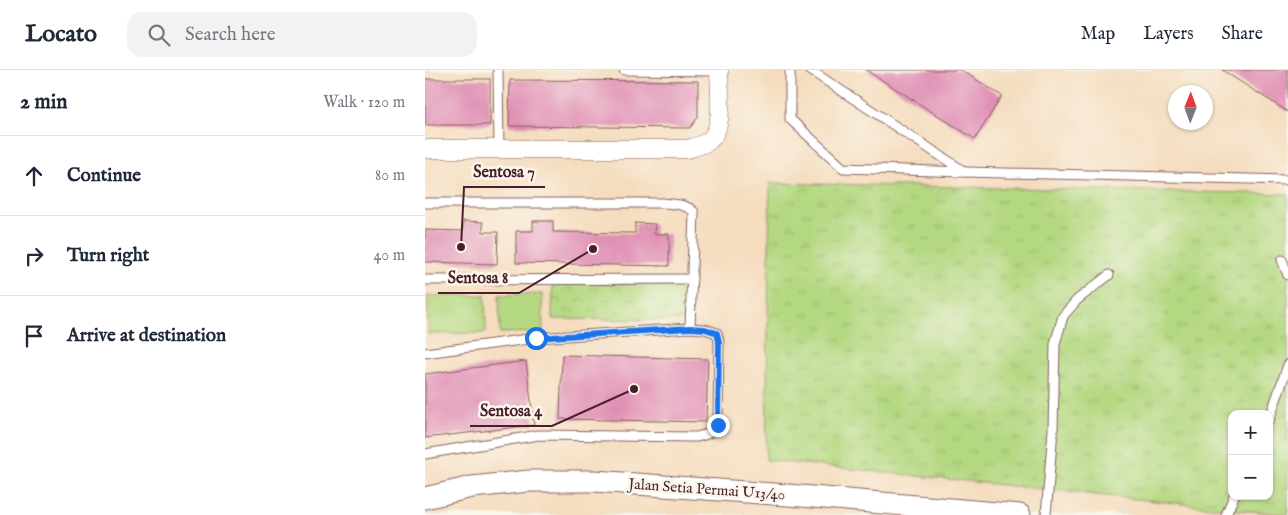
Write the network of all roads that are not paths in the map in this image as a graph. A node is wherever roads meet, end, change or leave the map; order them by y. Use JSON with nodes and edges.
{"nodes":[{"id":1,"x":498,"y":70,"type":"edge"},
{"id":2,"x":624,"y":70,"type":"edge"},
{"id":3,"x":790,"y":70,"type":"edge"},
{"id":4,"x":811,"y":70,"type":"edge"},
{"id":5,"x":719,"y":71,"type":"edge"},
{"id":6,"x":425,"y":149,"type":"edge"},
{"id":7,"x":499,"y":149,"type":"junction"},
{"id":8,"x":965,"y":172,"type":"junction"},
{"id":9,"x":1288,"y":180,"type":"edge"},
{"id":10,"x":425,"y":203,"type":"edge"},
{"id":11,"x":1282,"y":260,"type":"dead end"},
{"id":12,"x":1109,"y":275,"type":"dead end"},
{"id":13,"x":1288,"y":275,"type":"edge"},
{"id":14,"x":692,"y":279,"type":"junction"},
{"id":15,"x":425,"y":280,"type":"edge"},
{"id":16,"x":690,"y":328,"type":"junction"},
{"id":17,"x":425,"y":353,"type":"edge"},
{"id":18,"x":1288,"y":365,"type":"edge"},
{"id":19,"x":1272,"y":410,"type":"edge"},
{"id":20,"x":425,"y":454,"type":"edge"},
{"id":21,"x":425,"y":498,"type":"edge"},
{"id":22,"x":1232,"y":500,"type":"edge"},
{"id":23,"x":1020,"y":515,"type":"edge"},
{"id":24,"x":1046,"y":515,"type":"edge"},
{"id":25,"x":1226,"y":515,"type":"edge"}],
"edges":[{"from":1,"to":7,"type":"lane"},
{"from":2,"to":5,"type":"lane"},
{"from":3,"to":8,"type":"lane"},
{"from":4,"to":8,"type":"lane"},
{"from":5,"to":7,"type":"street"},
{"from":6,"to":7,"type":"street"},
{"from":8,"to":9,"type":"lane"},
{"from":10,"to":14,"type":"lane"},
{"from":11,"to":13,"type":"lane"},
{"from":12,"to":24,"type":"lane"},
{"from":14,"to":15,"type":"lane"},
{"from":14,"to":16,"type":"lane"},
{"from":16,"to":17,"type":"lane"},
{"from":16,"to":20,"type":"lane"},
{"from":18,"to":19,"type":"lane"},
{"from":21,"to":23,"type":"street","name":"Jalan Setia Permai U13/40"},
{"from":22,"to":25,"type":"lane"}]}
